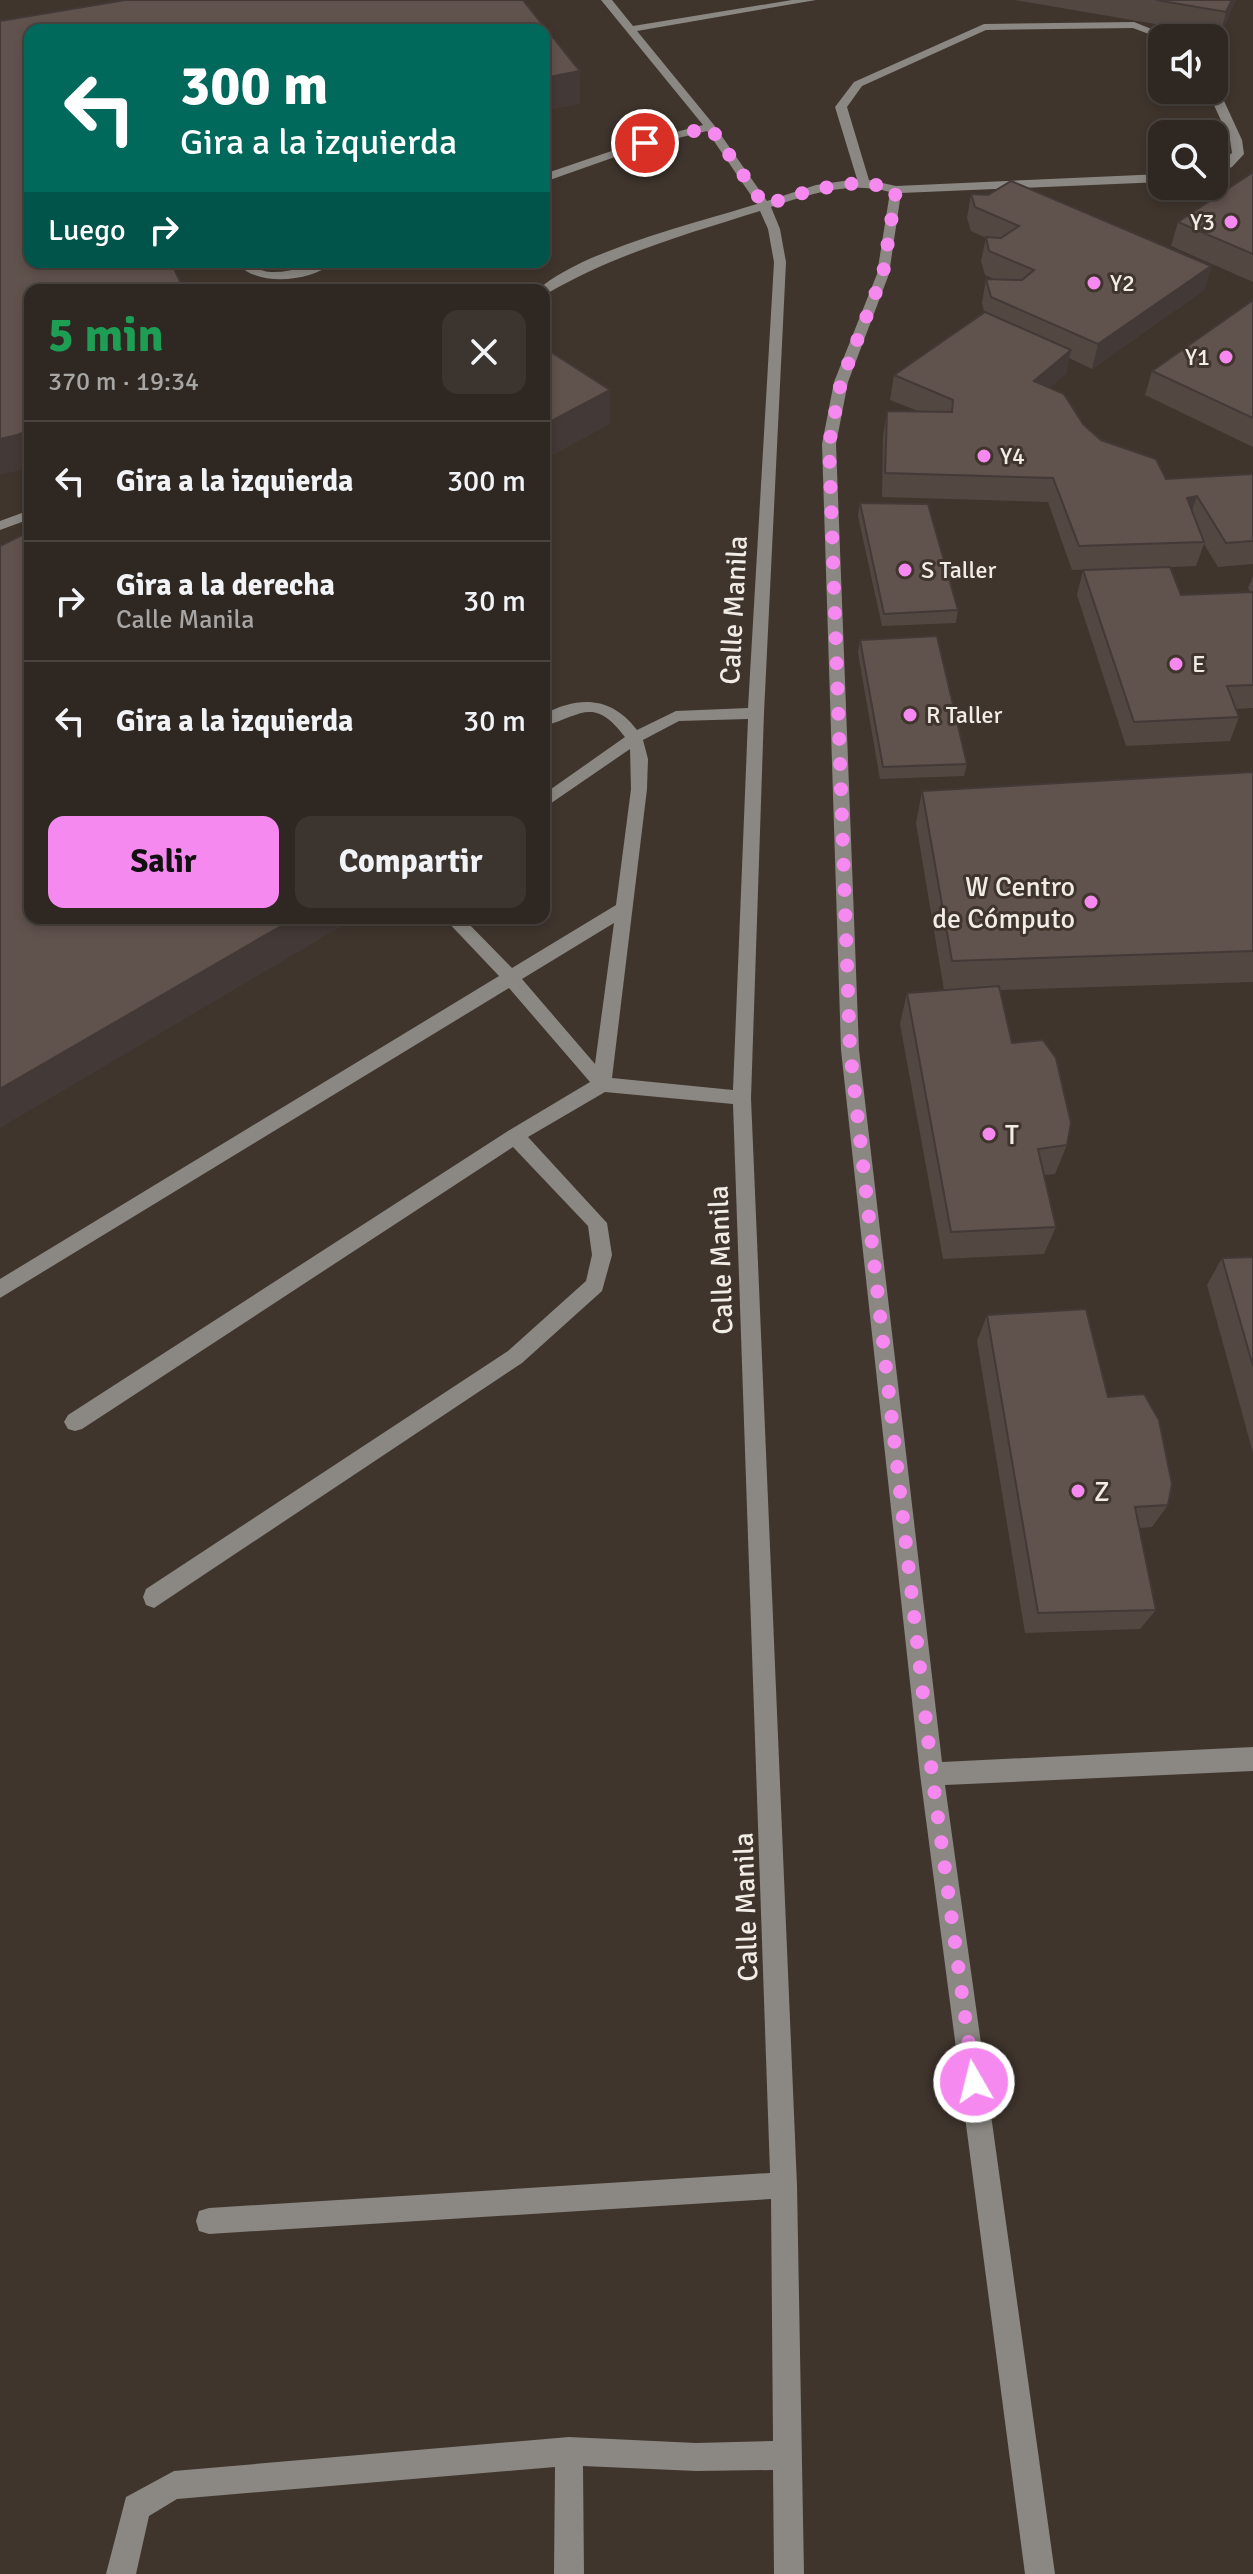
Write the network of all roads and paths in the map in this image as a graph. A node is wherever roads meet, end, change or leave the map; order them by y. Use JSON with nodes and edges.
{"nodes":[{"id":1,"x":606,"y":0,"type":"edge"},
{"id":2,"x":704,"y":0,"type":"edge"},
{"id":3,"x":811,"y":0,"type":"edge"},
{"id":4,"x":711,"y":16,"type":"junction"},
{"id":5,"x":632,"y":29,"type":"junction"},
{"id":6,"x":1148,"y":30,"type":"edge"},
{"id":7,"x":1228,"y":123,"type":"edge"},
{"id":8,"x":710,"y":127,"type":"junction"},
{"id":9,"x":1228,"y":165,"type":"edge"},
{"id":10,"x":550,"y":176,"type":"edge"},
{"id":11,"x":1148,"y":179,"type":"edge"},
{"id":12,"x":864,"y":182,"type":"junction"},
{"id":13,"x":896,"y":190,"type":"junction"},
{"id":14,"x":764,"y":205,"type":"junction"},
{"id":15,"x":246,"y":268,"type":"edge"},
{"id":16,"x":312,"y":268,"type":"edge"},
{"id":17,"x":550,"y":286,"type":"edge"},
{"id":18,"x":24,"y":516,"type":"edge"},
{"id":19,"x":0,"y":526,"type":"edge"},
{"id":20,"x":756,"y":713,"type":"junction"},
{"id":21,"x":550,"y":718,"type":"edge"},
{"id":22,"x":636,"y":737,"type":"junction"},
{"id":23,"x":550,"y":798,"type":"edge"},
{"id":24,"x":625,"y":908,"type":"junction"},
{"id":25,"x":459,"y":924,"type":"edge"},
{"id":26,"x":510,"y":977,"type":"junction"},
{"id":27,"x":602,"y":1084,"type":"junction"},
{"id":28,"x":742,"y":1098,"type":"junction"},
{"id":29,"x":515,"y":1136,"type":"junction"},
{"id":30,"x":0,"y":1289,"type":"edge"},
{"id":31,"x":75,"y":1422,"type":"dead end"},
{"id":32,"x":154,"y":1597,"type":"dead end"},
{"id":33,"x":1253,"y":1759,"type":"edge"},
{"id":34,"x":932,"y":1774,"type":"junction"},
{"id":35,"x":784,"y":2185,"type":"junction"},
{"id":36,"x":209,"y":2221,"type":"dead end"},
{"id":37,"x":569,"y":2451,"type":"junction"},
{"id":38,"x":789,"y":2455,"type":"junction"},
{"id":39,"x":121,"y":2574,"type":"edge"},
{"id":40,"x":569,"y":2574,"type":"edge"},
{"id":41,"x":789,"y":2574,"type":"edge"},
{"id":42,"x":1040,"y":2574,"type":"edge"}],
"edges":[{"from":1,"to":5,"type":"street","name":"Calle Manila"},
{"from":2,"to":4,"type":"street"},
{"from":3,"to":4,"type":"street"},
{"from":4,"to":5,"type":"street"},
{"from":5,"to":8,"type":"street","name":"Calle Manila"},
{"from":6,"to":12,"type":"street"},
{"from":7,"to":9,"type":"street"},
{"from":8,"to":10,"type":"street"},
{"from":8,"to":14,"type":"street","name":"Calle Manila"},
{"from":11,"to":13,"type":"street"},
{"from":12,"to":13,"type":"street"},
{"from":12,"to":14,"type":"street"},
{"from":13,"to":34,"type":"street"},
{"from":14,"to":17,"type":"street"},
{"from":14,"to":20,"type":"street","name":"Calle Manila"},
{"from":15,"to":16,"type":"street"},
{"from":18,"to":19,"type":"street"},
{"from":20,"to":22,"type":"street"},
{"from":20,"to":28,"type":"street","name":"Calle Manila"},
{"from":21,"to":22,"type":"street"},
{"from":22,"to":23,"type":"street"},
{"from":22,"to":24,"type":"street"},
{"from":24,"to":26,"type":"street"},
{"from":24,"to":27,"type":"street"},
{"from":25,"to":26,"type":"street"},
{"from":26,"to":27,"type":"street"},
{"from":26,"to":30,"type":"street"},
{"from":27,"to":28,"type":"street"},
{"from":27,"to":29,"type":"street"},
{"from":28,"to":35,"type":"street","name":"Calle Manila"},
{"from":29,"to":31,"type":"street"},
{"from":29,"to":32,"type":"street"},
{"from":33,"to":34,"type":"street"},
{"from":34,"to":42,"type":"street"},
{"from":35,"to":36,"type":"street"},
{"from":35,"to":38,"type":"street","name":"Calle Manila"},
{"from":37,"to":38,"type":"street"},
{"from":37,"to":39,"type":"street"},
{"from":37,"to":40,"type":"street"},
{"from":38,"to":41,"type":"street","name":"Calle Manila"}]}
